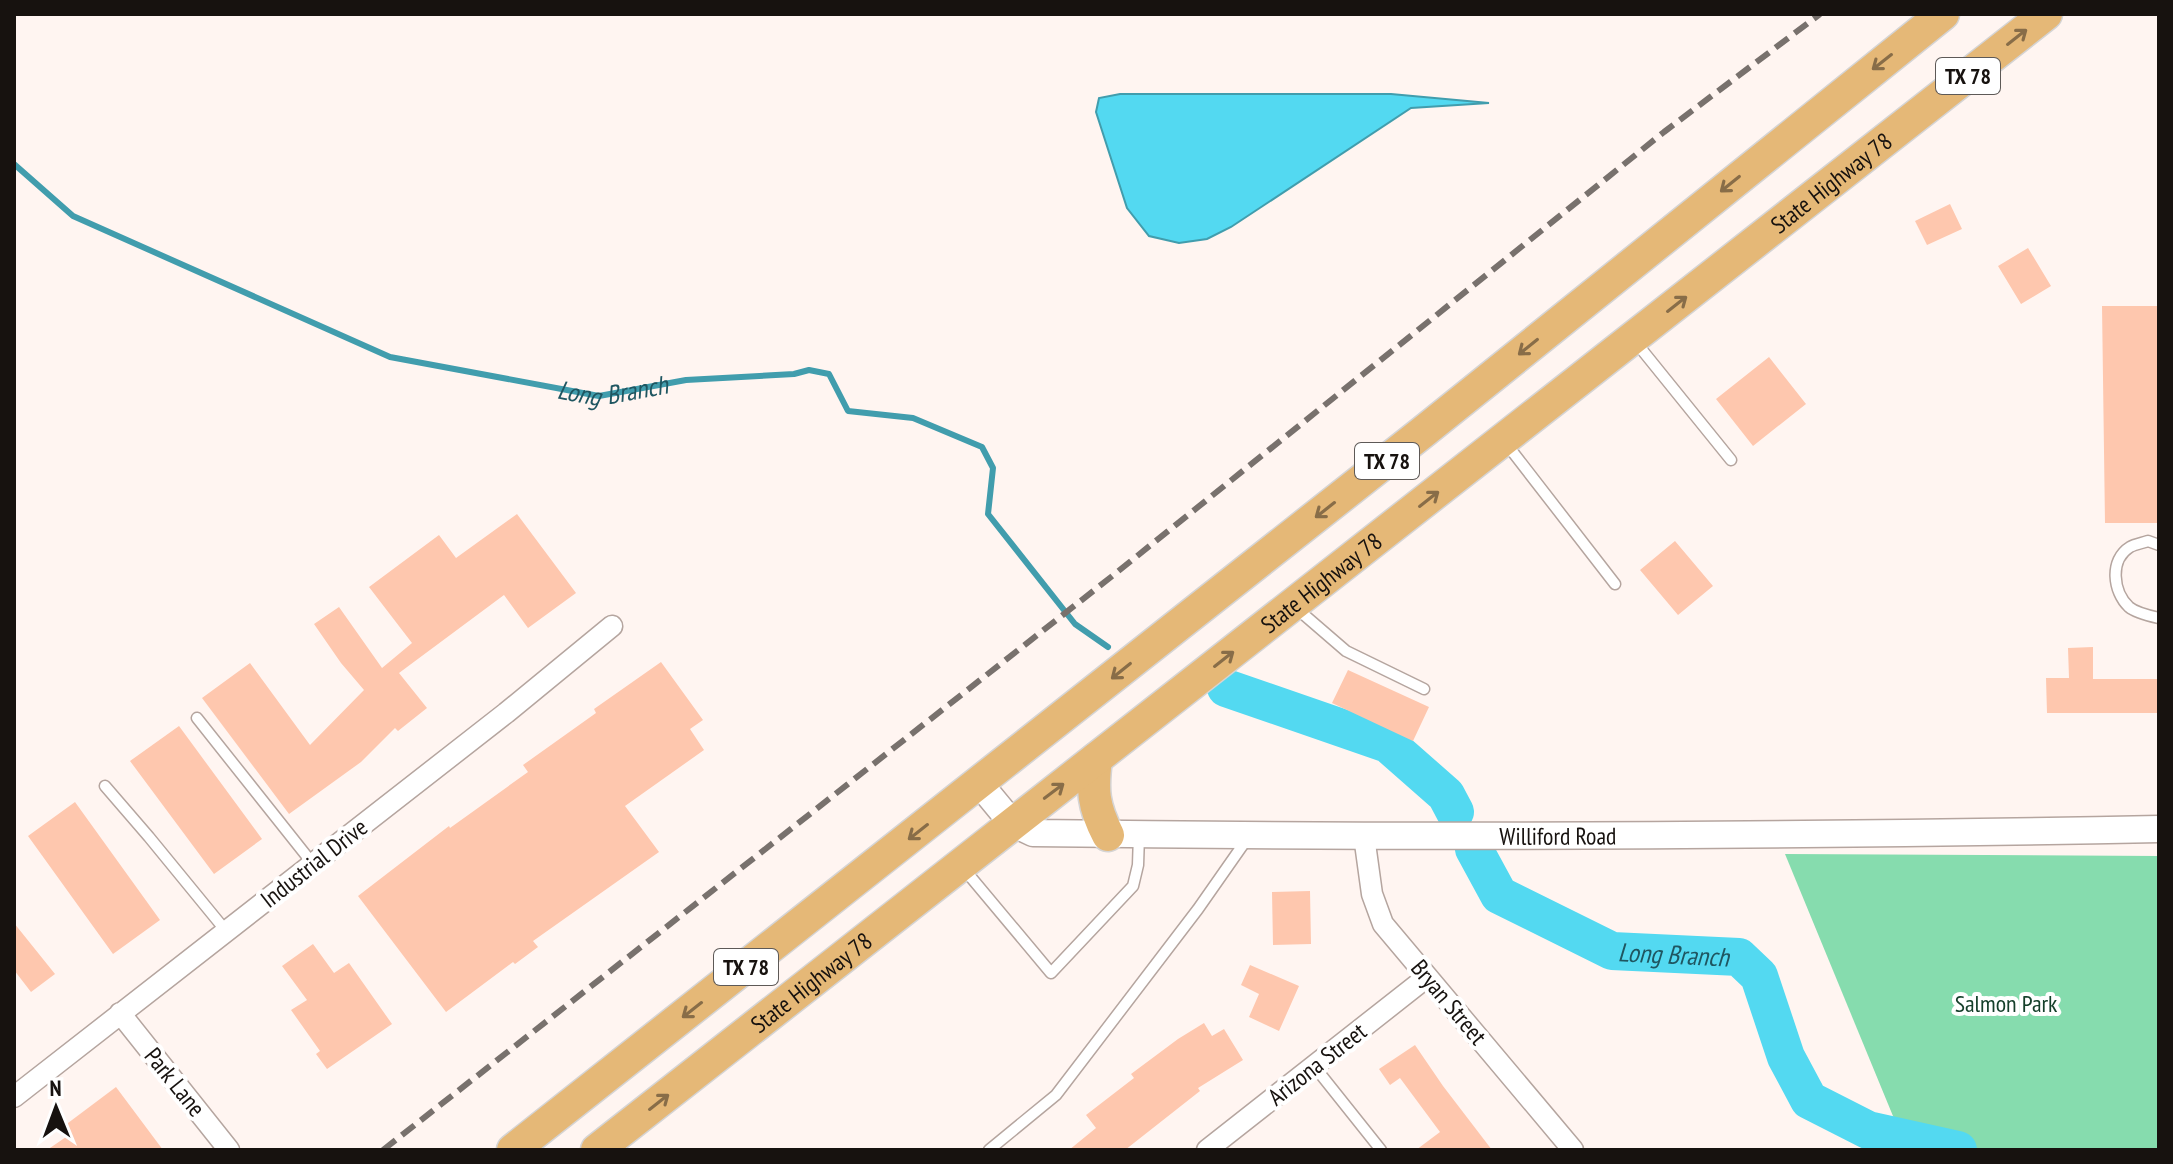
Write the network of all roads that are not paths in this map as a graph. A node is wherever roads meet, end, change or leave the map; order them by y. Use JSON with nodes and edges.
{"nodes":[{"id":1,"x":1943,"y":14,"type":"edge"},
{"id":2,"x":2046,"y":14,"type":"edge"},
{"id":3,"x":1633,"y":338,"type":"junction"},
{"id":4,"x":1504,"y":441,"type":"junction"},
{"id":5,"x":1731,"y":460,"type":"dead end"},
{"id":6,"x":2159,"y":545,"type":"edge"},
{"id":7,"x":1615,"y":584,"type":"dead end"},
{"id":8,"x":1293,"y":605,"type":"junction"},
{"id":9,"x":2159,"y":618,"type":"edge"},
{"id":10,"x":612,"y":626,"type":"dead end"},
{"id":11,"x":1424,"y":689,"type":"dead end"},
{"id":12,"x":197,"y":718,"type":"dead end"},
{"id":13,"x":1096,"y":759,"type":"junction"},
{"id":14,"x":979,"y":783,"type":"junction"},
{"id":15,"x":105,"y":786,"type":"dead end"},
{"id":16,"x":1012,"y":823,"type":"junction"},
{"id":17,"x":2159,"y":829,"type":"edge"},
{"id":18,"x":1123,"y":835,"type":"junction"},
{"id":19,"x":1250,"y":835,"type":"junction"},
{"id":20,"x":1364,"y":836,"type":"junction"},
{"id":21,"x":313,"y":864,"type":"junction"},
{"id":22,"x":960,"y":865,"type":"junction"},
{"id":23,"x":226,"y":931,"type":"junction"},
{"id":24,"x":1427,"y":977,"type":"junction"},
{"id":25,"x":120,"y":1013,"type":"junction"},
{"id":26,"x":1314,"y":1066,"type":"junction"},
{"id":27,"x":14,"y":1097,"type":"edge"},
{"id":28,"x":229,"y":1150,"type":"edge"},
{"id":29,"x":513,"y":1150,"type":"edge"},
{"id":30,"x":597,"y":1150,"type":"edge"},
{"id":31,"x":989,"y":1150,"type":"edge"},
{"id":32,"x":1207,"y":1150,"type":"edge"},
{"id":33,"x":1381,"y":1150,"type":"edge"},
{"id":34,"x":1573,"y":1150,"type":"edge"}],
"edges":[{"from":1,"to":14,"type":"main road","number":"TX 78","one_way":true},
{"from":3,"to":2,"type":"main road","name":"State Highway 78","number":"TX 78","one_way":true},
{"from":3,"to":4,"type":"main road","name":"State Highway 78","number":"TX 78"},
{"from":3,"to":5,"type":"lane"},
{"from":4,"to":7,"type":"lane"},
{"from":8,"to":4,"type":"main road","name":"State Highway 78","number":"TX 78","one_way":true},
{"from":6,"to":9,"type":"lane"},
{"from":8,"to":11,"type":"lane"},
{"from":13,"to":8,"type":"main road","name":"State Highway 78","number":"TX 78","one_way":true},
{"from":10,"to":21,"type":"street","name":"Industrial Drive"},
{"from":12,"to":21,"type":"lane"},
{"from":16,"to":13,"type":"main road","name":"State Highway 78","number":"TX 78","one_way":true},
{"from":13,"to":18,"type":"main road"},
{"from":14,"to":16,"type":"street"},
{"from":14,"to":29,"type":"main road","number":"TX 78","one_way":true},
{"from":15,"to":23,"type":"lane"},
{"from":16,"to":18,"type":"street","name":"Williford Road"},
{"from":16,"to":22,"type":"main road","name":"State Highway 78","number":"TX 78"},
{"from":17,"to":20,"type":"street","name":"Williford Road"},
{"from":18,"to":19,"type":"street","name":"Williford Road"},
{"from":18,"to":22,"type":"lane"},
{"from":19,"to":20,"type":"street","name":"Williford Road"},
{"from":19,"to":31,"type":"lane"},
{"from":20,"to":24,"type":"street","name":"Bryan Street"},
{"from":21,"to":23,"type":"street","name":"Industrial Drive"},
{"from":30,"to":22,"type":"main road","name":"State Highway 78","number":"TX 78","one_way":true},
{"from":23,"to":25,"type":"street","name":"Industrial Drive"},
{"from":24,"to":26,"type":"street","name":"Arizona Street"},
{"from":24,"to":34,"type":"street","name":"Bryan Street"},
{"from":25,"to":27,"type":"street","name":"Industrial Drive"},
{"from":25,"to":28,"type":"street","name":"Park Lane"},
{"from":26,"to":32,"type":"street","name":"Arizona Street"},
{"from":26,"to":33,"type":"lane"}]}
